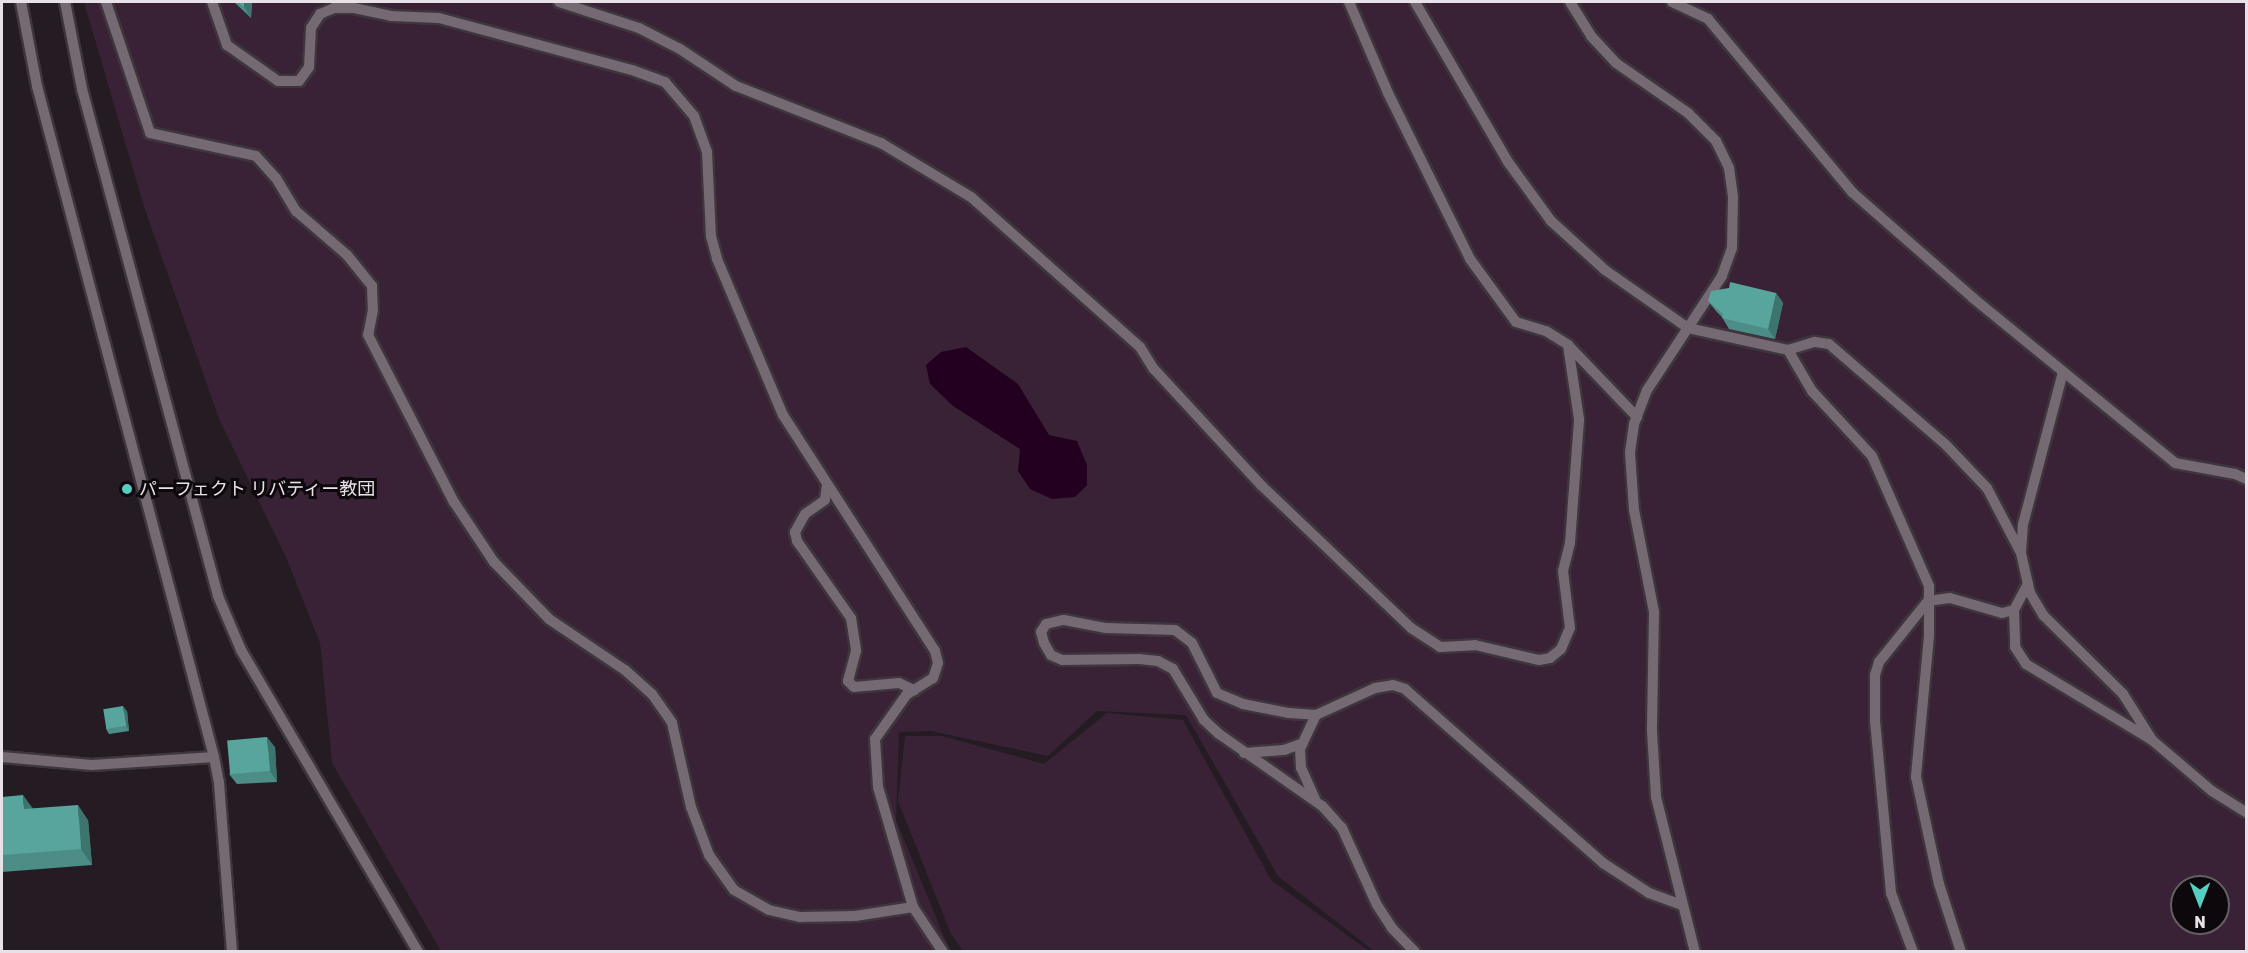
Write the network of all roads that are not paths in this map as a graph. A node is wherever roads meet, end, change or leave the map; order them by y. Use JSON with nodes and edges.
{"nodes":[{"id":1,"x":21,"y":2,"type":"edge"},
{"id":2,"x":65,"y":2,"type":"edge"},
{"id":3,"x":106,"y":2,"type":"edge"},
{"id":4,"x":212,"y":2,"type":"edge"},
{"id":5,"x":559,"y":2,"type":"edge"},
{"id":6,"x":1349,"y":2,"type":"edge"},
{"id":7,"x":1415,"y":2,"type":"edge"},
{"id":8,"x":1570,"y":2,"type":"edge"},
{"id":9,"x":1672,"y":2,"type":"edge"},
{"id":10,"x":1688,"y":328,"type":"junction"},
{"id":11,"x":1568,"y":345,"type":"junction"},
{"id":12,"x":1788,"y":350,"type":"junction"},
{"id":13,"x":2063,"y":372,"type":"junction"},
{"id":14,"x":1637,"y":417,"type":"junction"},
{"id":15,"x":2247,"y":479,"type":"edge"},
{"id":16,"x":827,"y":485,"type":"junction"},
{"id":17,"x":2021,"y":553,"type":"junction"},
{"id":18,"x":2028,"y":584,"type":"junction"},
{"id":19,"x":1928,"y":601,"type":"junction"},
{"id":20,"x":2014,"y":610,"type":"junction"},
{"id":21,"x":914,"y":690,"type":"junction"},
{"id":22,"x":1316,"y":715,"type":"junction"},
{"id":23,"x":2152,"y":740,"type":"junction"},
{"id":24,"x":1304,"y":743,"type":"junction"},
{"id":25,"x":1244,"y":753,"type":"junction"},
{"id":26,"x":2,"y":757,"type":"edge"},
{"id":27,"x":214,"y":757,"type":"junction"},
{"id":28,"x":1318,"y":804,"type":"junction"},
{"id":29,"x":2247,"y":812,"type":"edge"},
{"id":30,"x":1682,"y":905,"type":"junction"},
{"id":31,"x":912,"y":907,"type":"junction"},
{"id":32,"x":232,"y":951,"type":"edge"},
{"id":33,"x":418,"y":951,"type":"edge"},
{"id":34,"x":943,"y":951,"type":"edge"},
{"id":35,"x":1415,"y":951,"type":"edge"},
{"id":36,"x":1695,"y":951,"type":"edge"},
{"id":37,"x":1913,"y":951,"type":"edge"},
{"id":38,"x":1961,"y":951,"type":"edge"}],
"edges":[{"from":1,"to":27,"type":"lane"},
{"from":2,"to":33,"type":"lane"},
{"from":3,"to":31,"type":"lane"},
{"from":4,"to":16,"type":"lane"},
{"from":5,"to":11,"type":"lane"},
{"from":6,"to":11,"type":"lane"},
{"from":7,"to":10,"type":"lane"},
{"from":8,"to":10,"type":"lane"},
{"from":9,"to":13,"type":"lane"},
{"from":10,"to":12,"type":"lane"},
{"from":10,"to":14,"type":"lane"},
{"from":11,"to":14,"type":"lane"},
{"from":12,"to":17,"type":"lane"},
{"from":12,"to":19,"type":"lane"},
{"from":13,"to":15,"type":"lane"},
{"from":13,"to":17,"type":"lane"},
{"from":14,"to":30,"type":"lane"},
{"from":16,"to":21,"type":"lane"},
{"from":16,"to":21,"type":"lane"},
{"from":17,"to":18,"type":"lane"},
{"from":18,"to":20,"type":"lane"},
{"from":18,"to":23,"type":"lane"},
{"from":19,"to":20,"type":"lane"},
{"from":19,"to":37,"type":"lane"},
{"from":19,"to":38,"type":"lane"},
{"from":20,"to":23,"type":"lane"},
{"from":21,"to":31,"type":"lane"},
{"from":22,"to":24,"type":"lane"},
{"from":22,"to":25,"type":"lane"},
{"from":22,"to":30,"type":"lane"},
{"from":23,"to":29,"type":"lane"},
{"from":24,"to":25,"type":"lane"},
{"from":24,"to":28,"type":"lane"},
{"from":25,"to":28,"type":"lane"},
{"from":26,"to":27,"type":"lane"},
{"from":27,"to":32,"type":"lane"},
{"from":28,"to":35,"type":"lane"},
{"from":30,"to":36,"type":"lane"},
{"from":31,"to":34,"type":"lane"}]}
